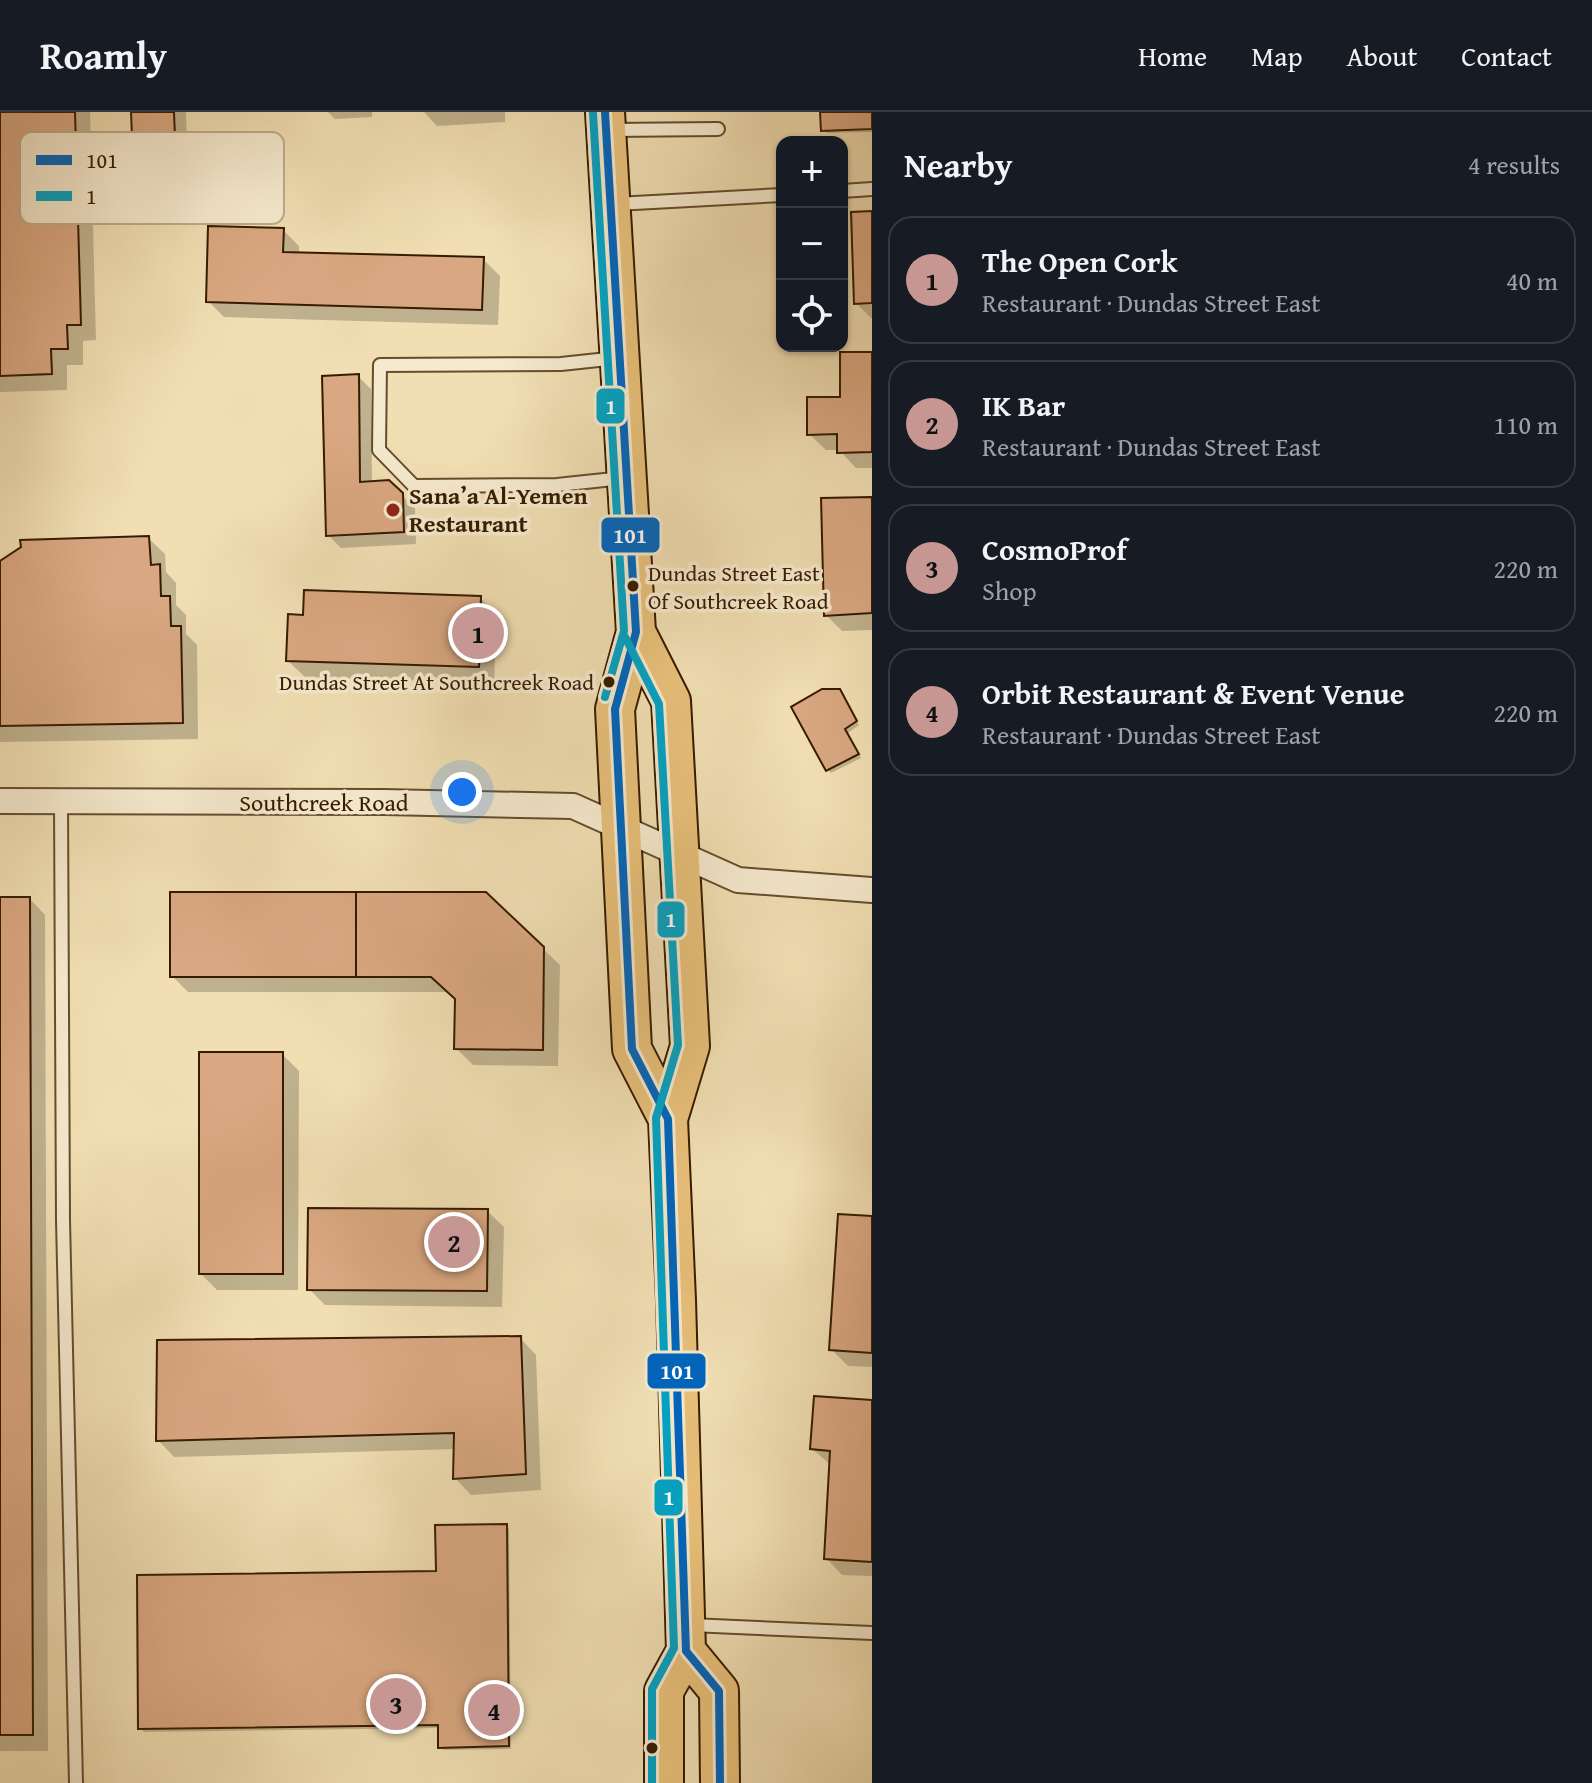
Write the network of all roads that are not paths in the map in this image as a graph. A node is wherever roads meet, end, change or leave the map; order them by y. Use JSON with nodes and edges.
{"nodes":[{"id":1,"x":605,"y":121,"type":"edge"},
{"id":2,"x":718,"y":129,"type":"dead end"},
{"id":3,"x":872,"y":189,"type":"edge"},
{"id":4,"x":848,"y":191,"type":"edge"},
{"id":5,"x":776,"y":195,"type":"edge"},
{"id":6,"x":609,"y":204,"type":"junction"},
{"id":7,"x":618,"y":358,"type":"junction"},
{"id":8,"x":626,"y":477,"type":"junction"},
{"id":9,"x":636,"y":632,"type":"junction"},
{"id":10,"x":0,"y":801,"type":"edge"},
{"id":11,"x":61,"y":801,"type":"junction"},
{"id":12,"x":620,"y":827,"type":"junction"},
{"id":13,"x":680,"y":854,"type":"junction"},
{"id":14,"x":872,"y":890,"type":"edge"},
{"id":15,"x":668,"y":1119,"type":"junction"},
{"id":16,"x":872,"y":1633,"type":"edge"},
{"id":17,"x":686,"y":1638,"type":"junction"},
{"id":18,"x":76,"y":1783,"type":"edge"},
{"id":19,"x":664,"y":1783,"type":"edge"},
{"id":20,"x":720,"y":1783,"type":"edge"}],
"edges":[{"from":1,"to":2,"type":"lane"},
{"from":1,"to":6,"type":"main road"},
{"from":3,"to":4,"type":"lane"},
{"from":5,"to":6,"type":"lane"},
{"from":6,"to":7,"type":"main road"},
{"from":7,"to":8,"type":"main road"},
{"from":7,"to":8,"type":"lane"},
{"from":8,"to":9,"type":"main road"},
{"from":9,"to":12,"type":"main road"},
{"from":9,"to":13,"type":"main road"},
{"from":10,"to":11,"type":"street","name":"Southcreek Road"},
{"from":11,"to":12,"type":"street","name":"Southcreek Road"},
{"from":11,"to":18,"type":"lane"},
{"from":12,"to":13,"type":"street","name":"Southcreek Road"},
{"from":12,"to":15,"type":"main road"},
{"from":13,"to":14,"type":"street","name":"Southcreek Road"},
{"from":13,"to":15,"type":"main road"},
{"from":15,"to":17,"type":"main road"},
{"from":16,"to":17,"type":"lane"},
{"from":17,"to":19,"type":"main road"},
{"from":17,"to":20,"type":"main road"}]}
